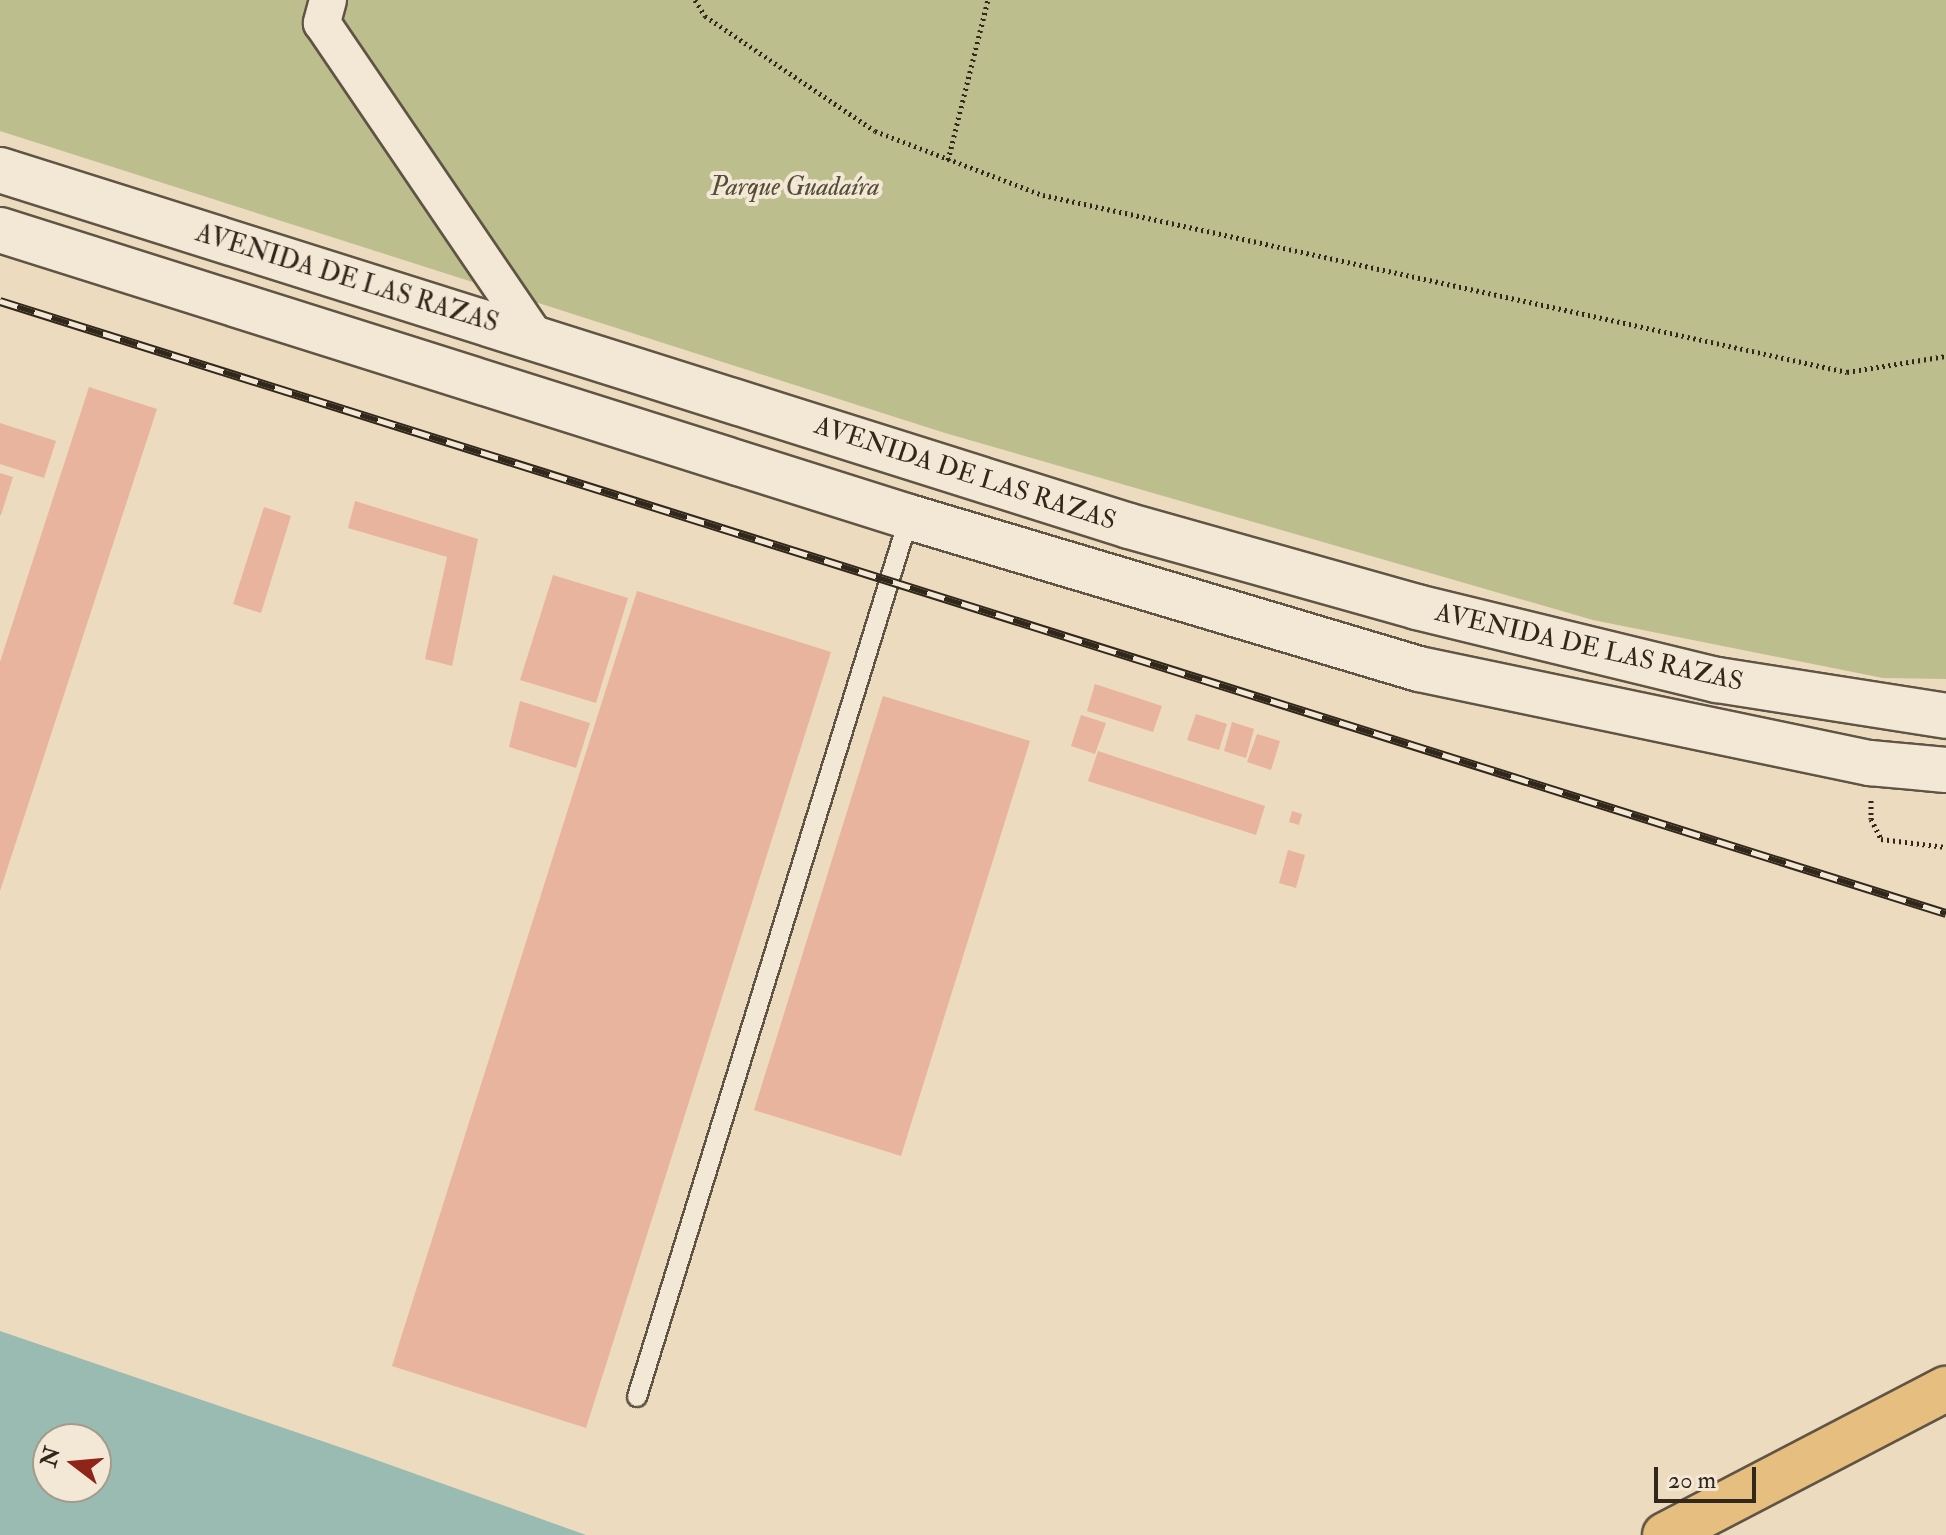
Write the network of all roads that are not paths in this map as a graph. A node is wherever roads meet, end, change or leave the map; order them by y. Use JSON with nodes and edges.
{"nodes":[{"id":1,"x":328,"y":0,"type":"edge"},
{"id":2,"x":0,"y":170,"type":"edge"},
{"id":3,"x":0,"y":230,"type":"edge"},
{"id":4,"x":537,"y":339,"type":"junction"},
{"id":5,"x":909,"y":517,"type":"junction"},
{"id":6,"x":1946,"y":716,"type":"edge"},
{"id":7,"x":1946,"y":770,"type":"edge"},
{"id":8,"x":1946,"y":1389,"type":"edge"},
{"id":9,"x":637,"y":1397,"type":"dead end"},
{"id":10,"x":1665,"y":1535,"type":"edge"}],
"edges":[{"from":1,"to":4,"type":"street"},
{"from":2,"to":4,"type":"main road","name":"AVENIDA DE LAS RAZAS"},
{"from":3,"to":5,"type":"main road","name":"AVENIDA DE LAS RAZAS"},
{"from":4,"to":6,"type":"main road","name":"AVENIDA DE LAS RAZAS"},
{"from":5,"to":7,"type":"main road","name":"AVENIDA DE LAS RAZAS"},
{"from":5,"to":9,"type":"lane"},
{"from":8,"to":10,"type":"highway"}]}
